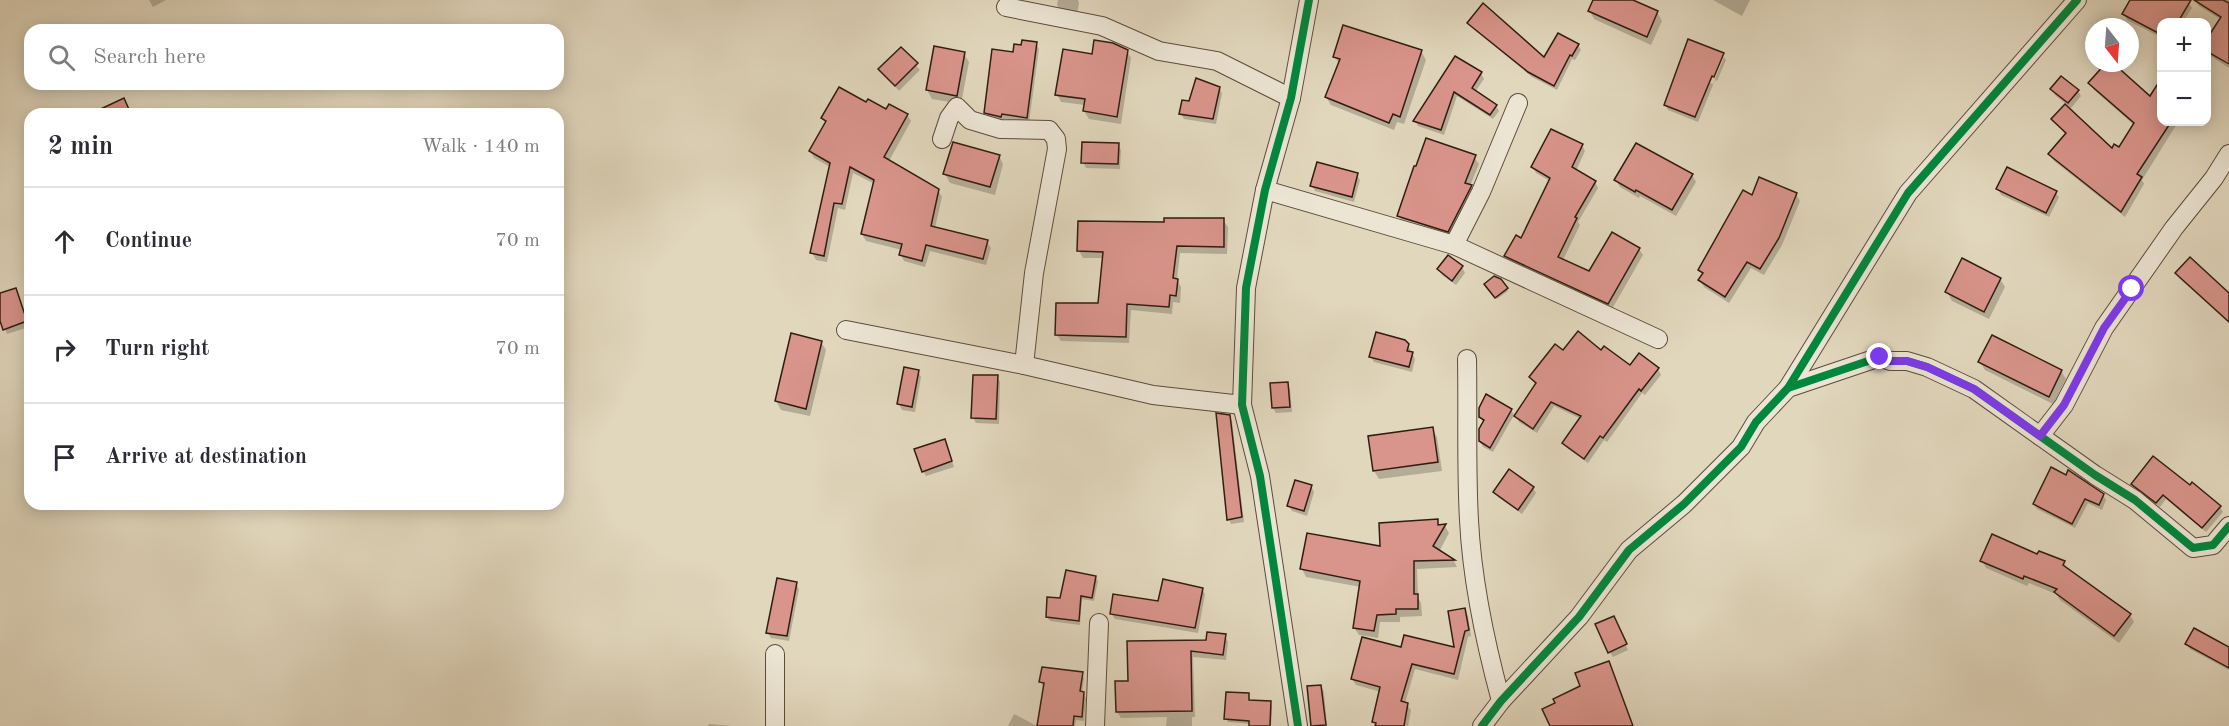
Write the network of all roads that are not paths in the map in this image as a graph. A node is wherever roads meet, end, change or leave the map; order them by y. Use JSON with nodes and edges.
{"nodes":[{"id":1,"x":1309,"y":0,"type":"edge"},
{"id":2,"x":2077,"y":0,"type":"edge"},
{"id":3,"x":1006,"y":7,"type":"dead end"},
{"id":4,"x":1291,"y":98,"type":"junction"},
{"id":5,"x":1518,"y":103,"type":"dead end"},
{"id":6,"x":942,"y":140,"type":"dead end"},
{"id":7,"x":2229,"y":154,"type":"edge"},
{"id":8,"x":1265,"y":190,"type":"junction"},
{"id":9,"x":1454,"y":245,"type":"junction"},
{"id":10,"x":846,"y":330,"type":"dead end"},
{"id":11,"x":1658,"y":339,"type":"dead end"},
{"id":12,"x":1467,"y":359,"type":"dead end"},
{"id":13,"x":1024,"y":364,"type":"junction"},
{"id":14,"x":1788,"y":388,"type":"junction"},
{"id":15,"x":1242,"y":405,"type":"junction"},
{"id":16,"x":2040,"y":436,"type":"junction"},
{"id":17,"x":2229,"y":526,"type":"edge"},
{"id":18,"x":1099,"y":623,"type":"dead end"},
{"id":19,"x":775,"y":654,"type":"dead end"},
{"id":20,"x":1500,"y":701,"type":"junction"},
{"id":21,"x":775,"y":726,"type":"edge"},
{"id":22,"x":1095,"y":726,"type":"edge"},
{"id":23,"x":1298,"y":726,"type":"edge"},
{"id":24,"x":1482,"y":726,"type":"edge"}],
"edges":[{"from":1,"to":4,"type":"street"},
{"from":2,"to":14,"type":"street"},
{"from":3,"to":4,"type":"street"},
{"from":4,"to":8,"type":"street"},
{"from":5,"to":9,"type":"street"},
{"from":6,"to":13,"type":"street"},
{"from":7,"to":16,"type":"street"},
{"from":8,"to":9,"type":"street"},
{"from":8,"to":15,"type":"street"},
{"from":9,"to":11,"type":"street"},
{"from":10,"to":13,"type":"street"},
{"from":12,"to":20,"type":"street"},
{"from":13,"to":15,"type":"street"},
{"from":14,"to":16,"type":"street"},
{"from":14,"to":20,"type":"street"},
{"from":15,"to":23,"type":"street"},
{"from":16,"to":17,"type":"street"},
{"from":18,"to":22,"type":"street"},
{"from":19,"to":21,"type":"street"},
{"from":20,"to":24,"type":"street"}]}
